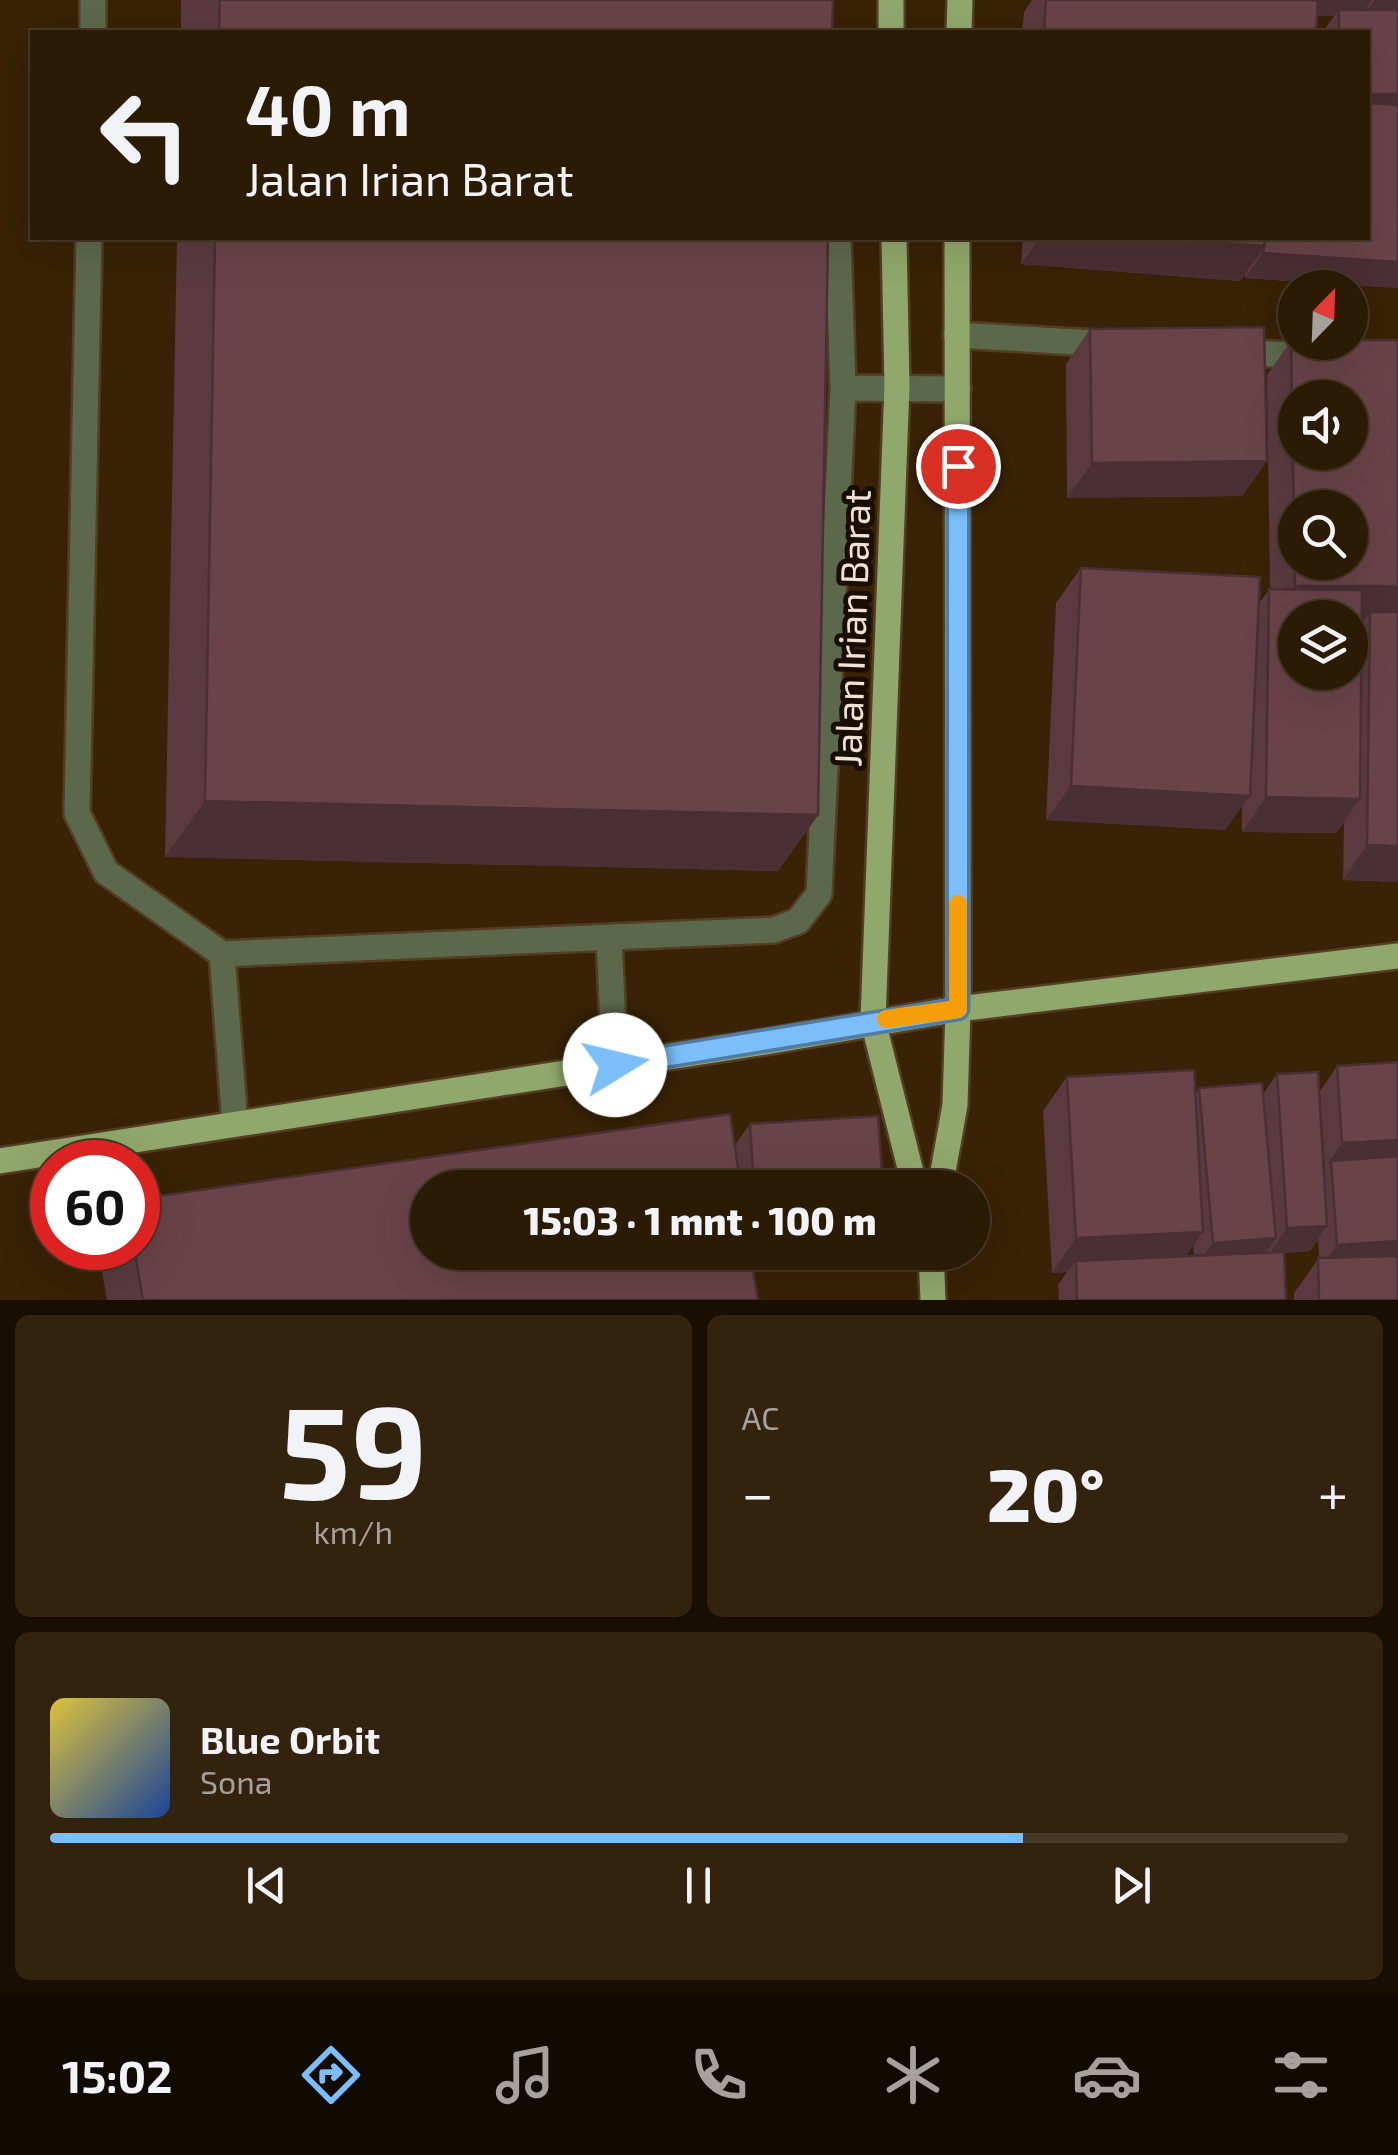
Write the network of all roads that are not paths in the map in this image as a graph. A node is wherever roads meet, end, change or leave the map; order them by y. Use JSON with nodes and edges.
{"nodes":[{"id":1,"x":93,"y":0,"type":"edge"},
{"id":2,"x":891,"y":0,"type":"edge"},
{"id":3,"x":960,"y":0,"type":"edge"},
{"id":4,"x":92,"y":30,"type":"edge"},
{"id":5,"x":891,"y":30,"type":"edge"},
{"id":6,"x":959,"y":30,"type":"edge"},
{"id":7,"x":88,"y":240,"type":"edge"},
{"id":8,"x":838,"y":240,"type":"edge"},
{"id":9,"x":894,"y":240,"type":"edge"},
{"id":10,"x":957,"y":240,"type":"edge"},
{"id":11,"x":956,"y":335,"type":"junction"},
{"id":12,"x":1148,"y":346,"type":"edge"},
{"id":13,"x":1206,"y":350,"type":"edge"},
{"id":14,"x":1278,"y":354,"type":"edge"},
{"id":15,"x":897,"y":385,"type":"junction"},
{"id":16,"x":843,"y":388,"type":"junction"},
{"id":17,"x":958,"y":389,"type":"junction"},
{"id":18,"x":609,"y":939,"type":"junction"},
{"id":19,"x":222,"y":954,"type":"junction"},
{"id":20,"x":1398,"y":956,"type":"edge"},
{"id":21,"x":958,"y":1009,"type":"junction"},
{"id":22,"x":873,"y":1021,"type":"junction"},
{"id":23,"x":615,"y":1065,"type":"junction"},
{"id":24,"x":236,"y":1124,"type":"junction"},
{"id":25,"x":0,"y":1161,"type":"edge"},
{"id":26,"x":910,"y":1170,"type":"edge"},
{"id":27,"x":943,"y":1170,"type":"edge"},
{"id":28,"x":932,"y":1270,"type":"edge"},
{"id":29,"x":933,"y":1300,"type":"edge"}],
"edges":[{"from":1,"to":4,"type":"street"},
{"from":2,"to":5,"type":"main road"},
{"from":3,"to":6,"type":"main road"},
{"from":7,"to":19,"type":"street"},
{"from":8,"to":16,"type":"street"},
{"from":9,"to":15,"type":"main road","name":"Jalan Irian Barat"},
{"from":10,"to":11,"type":"main road"},
{"from":11,"to":12,"type":"street"},
{"from":11,"to":17,"type":"main road"},
{"from":13,"to":14,"type":"street"},
{"from":15,"to":16,"type":"street"},
{"from":15,"to":17,"type":"street"},
{"from":15,"to":22,"type":"main road","name":"Jalan Irian Barat"},
{"from":16,"to":18,"type":"street"},
{"from":17,"to":21,"type":"main road"},
{"from":18,"to":19,"type":"street"},
{"from":18,"to":23,"type":"street"},
{"from":19,"to":24,"type":"street"},
{"from":20,"to":21,"type":"main road"},
{"from":21,"to":22,"type":"main road"},
{"from":21,"to":27,"type":"main road"},
{"from":22,"to":23,"type":"main road"},
{"from":22,"to":26,"type":"main road","name":"Jalan Irian Barat"},
{"from":23,"to":24,"type":"main road"},
{"from":24,"to":25,"type":"main road"},
{"from":28,"to":29,"type":"main road"}]}
